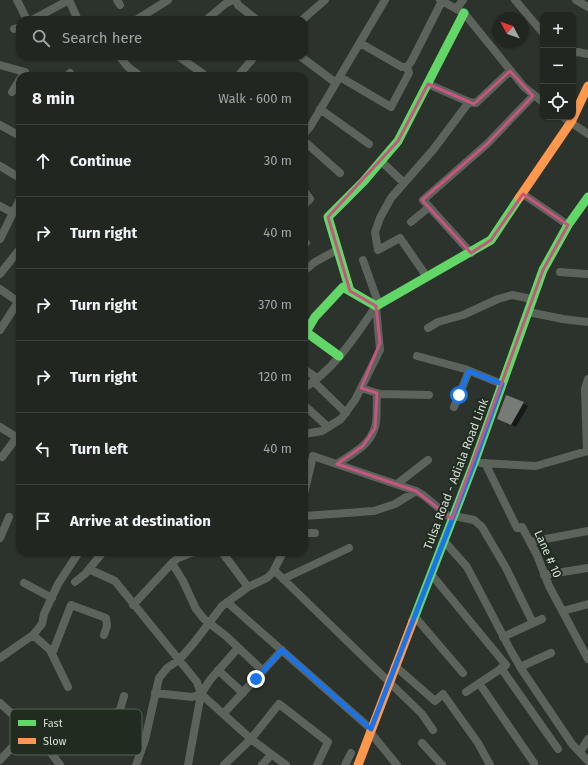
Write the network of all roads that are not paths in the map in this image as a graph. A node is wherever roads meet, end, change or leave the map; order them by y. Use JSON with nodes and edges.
{"nodes":[{"id":1,"x":17,"y":0,"type":"edge"},
{"id":2,"x":69,"y":0,"type":"edge"},
{"id":3,"x":168,"y":0,"type":"edge"},
{"id":4,"x":235,"y":0,"type":"edge"},
{"id":5,"x":325,"y":0,"type":"edge"},
{"id":6,"x":386,"y":0,"type":"edge"},
{"id":7,"x":463,"y":0,"type":"edge"},
{"id":8,"x":576,"y":0,"type":"edge"},
{"id":9,"x":440,"y":1,"type":"edge"},
{"id":10,"x":519,"y":1,"type":"edge"},
{"id":11,"x":588,"y":7,"type":"edge"},
{"id":12,"x":460,"y":11,"type":"junction"},
{"id":13,"x":24,"y":16,"type":"edge"},
{"id":14,"x":39,"y":16,"type":"edge"},
{"id":15,"x":76,"y":16,"type":"edge"},
{"id":16,"x":142,"y":16,"type":"edge"},
{"id":17,"x":211,"y":16,"type":"edge"},
{"id":18,"x":252,"y":16,"type":"edge"},
{"id":19,"x":307,"y":16,"type":"edge"},
{"id":20,"x":540,"y":29,"type":"edge"},
{"id":21,"x":360,"y":43,"type":"junction"},
{"id":22,"x":576,"y":52,"type":"edge"},
{"id":23,"x":588,"y":54,"type":"edge"},
{"id":24,"x":122,"y":60,"type":"edge"},
{"id":25,"x":184,"y":60,"type":"edge"},
{"id":26,"x":252,"y":60,"type":"edge"},
{"id":27,"x":306,"y":60,"type":"edge"},
{"id":28,"x":0,"y":65,"type":"edge"},
{"id":29,"x":407,"y":67,"type":"junction"},
{"id":30,"x":510,"y":71,"type":"junction"},
{"id":31,"x":25,"y":72,"type":"edge"},
{"id":32,"x":135,"y":72,"type":"edge"},
{"id":33,"x":200,"y":72,"type":"edge"},
{"id":34,"x":241,"y":72,"type":"edge"},
{"id":35,"x":338,"y":80,"type":"junction"},
{"id":36,"x":428,"y":84,"type":"junction"},
{"id":37,"x":16,"y":86,"type":"edge"},
{"id":38,"x":588,"y":86,"type":"edge"},
{"id":39,"x":12,"y":92,"type":"dead end"},
{"id":40,"x":534,"y":96,"type":"junction"},
{"id":41,"x":540,"y":99,"type":"edge"},
{"id":42,"x":469,"y":102,"type":"junction"},
{"id":43,"x":576,"y":105,"type":"edge"},
{"id":44,"x":320,"y":109,"type":"junction"},
{"id":45,"x":567,"y":120,"type":"edge"},
{"id":46,"x":0,"y":125,"type":"edge"},
{"id":47,"x":308,"y":128,"type":"edge"},
{"id":48,"x":16,"y":134,"type":"edge"},
{"id":49,"x":588,"y":134,"type":"edge"},
{"id":50,"x":369,"y":144,"type":"dead end"},
{"id":51,"x":308,"y":145,"type":"edge"},
{"id":52,"x":381,"y":161,"type":"junction"},
{"id":53,"x":0,"y":166,"type":"edge"},
{"id":54,"x":340,"y":173,"type":"dead end"},
{"id":55,"x":16,"y":176,"type":"edge"},
{"id":56,"x":404,"y":183,"type":"junction"},
{"id":57,"x":523,"y":194,"type":"junction"},
{"id":58,"x":588,"y":197,"type":"edge"},
{"id":59,"x":0,"y":206,"type":"edge"},
{"id":60,"x":16,"y":207,"type":"edge"},
{"id":61,"x":428,"y":208,"type":"junction"},
{"id":62,"x":13,"y":213,"type":"junction"},
{"id":63,"x":412,"y":222,"type":"dead end"},
{"id":64,"x":568,"y":225,"type":"junction"},
{"id":65,"x":0,"y":239,"type":"edge"},
{"id":66,"x":337,"y":250,"type":"junction"},
{"id":67,"x":471,"y":253,"type":"junction"},
{"id":68,"x":16,"y":254,"type":"edge"},
{"id":69,"x":363,"y":260,"type":"dead end"},
{"id":70,"x":308,"y":268,"type":"edge"},
{"id":71,"x":560,"y":272,"type":"dead end"},
{"id":72,"x":0,"y":274,"type":"edge"},
{"id":73,"x":588,"y":274,"type":"edge"},
{"id":74,"x":427,"y":277,"type":"junction"},
{"id":75,"x":0,"y":289,"type":"edge"},
{"id":76,"x":350,"y":291,"type":"junction"},
{"id":77,"x":532,"y":298,"type":"junction"},
{"id":78,"x":16,"y":301,"type":"edge"},
{"id":79,"x":378,"y":305,"type":"junction"},
{"id":80,"x":16,"y":307,"type":"edge"},
{"id":81,"x":528,"y":312,"type":"junction"},
{"id":82,"x":588,"y":322,"type":"edge"},
{"id":83,"x":428,"y":328,"type":"dead end"},
{"id":84,"x":308,"y":329,"type":"edge"},
{"id":85,"x":0,"y":330,"type":"edge"},
{"id":86,"x":308,"y":333,"type":"edge"},
{"id":87,"x":339,"y":356,"type":"junction"},
{"id":88,"x":417,"y":356,"type":"dead end"},
{"id":89,"x":469,"y":371,"type":"junction"},
{"id":90,"x":308,"y":373,"type":"edge"},
{"id":91,"x":588,"y":379,"type":"edge"},
{"id":92,"x":315,"y":380,"type":"junction"},
{"id":93,"x":502,"y":384,"type":"junction"},
{"id":94,"x":308,"y":385,"type":"edge"},
{"id":95,"x":361,"y":388,"type":"junction"},
{"id":96,"x":377,"y":393,"type":"junction"},
{"id":97,"x":429,"y":395,"type":"dead end"},
{"id":98,"x":587,"y":405,"type":"edge"},
{"id":99,"x":454,"y":407,"type":"dead end"},
{"id":100,"x":308,"y":409,"type":"edge"},
{"id":101,"x":346,"y":412,"type":"junction"},
{"id":102,"x":0,"y":427,"type":"edge"},
{"id":103,"x":328,"y":427,"type":"junction"},
{"id":104,"x":308,"y":433,"type":"edge"},
{"id":105,"x":16,"y":434,"type":"edge"},
{"id":106,"x":16,"y":438,"type":"edge"},
{"id":107,"x":588,"y":449,"type":"edge"},
{"id":108,"x":2,"y":457,"type":"dead end"},
{"id":109,"x":428,"y":460,"type":"dead end"},
{"id":110,"x":474,"y":463,"type":"junction"},
{"id":111,"x":485,"y":463,"type":"junction"},
{"id":112,"x":337,"y":464,"type":"junction"},
{"id":113,"x":308,"y":477,"type":"edge"},
{"id":114,"x":397,"y":484,"type":"junction"},
{"id":115,"x":416,"y":491,"type":"junction"},
{"id":116,"x":308,"y":516,"type":"edge"},
{"id":117,"x":9,"y":517,"type":"dead end"},
{"id":118,"x":453,"y":518,"type":"junction"},
{"id":119,"x":588,"y":531,"type":"edge"},
{"id":120,"x":308,"y":533,"type":"edge"},
{"id":121,"x":315,"y":533,"type":"dead end"},
{"id":122,"x":0,"y":538,"type":"edge"},
{"id":123,"x":444,"y":541,"type":"junction"},
{"id":124,"x":530,"y":542,"type":"junction"},
{"id":125,"x":349,"y":548,"type":"dead end"},
{"id":126,"x":77,"y":556,"type":"edge"},
{"id":127,"x":100,"y":556,"type":"edge"},
{"id":128,"x":183,"y":556,"type":"edge"},
{"id":129,"x":225,"y":556,"type":"edge"},
{"id":130,"x":281,"y":556,"type":"edge"},
{"id":131,"x":172,"y":563,"type":"junction"},
{"id":132,"x":588,"y":568,"type":"edge"},
{"id":133,"x":91,"y":570,"type":"dead end"},
{"id":134,"x":274,"y":570,"type":"junction"},
{"id":135,"x":431,"y":574,"type":"junction"},
{"id":136,"x":544,"y":574,"type":"junction"},
{"id":137,"x":283,"y":579,"type":"junction"},
{"id":138,"x":75,"y":582,"type":"dead end"},
{"id":139,"x":24,"y":583,"type":"dead end"},
{"id":140,"x":248,"y":587,"type":"junction"},
{"id":141,"x":52,"y":598,"type":"junction"},
{"id":142,"x":227,"y":602,"type":"junction"},
{"id":143,"x":588,"y":604,"type":"edge"},
{"id":144,"x":133,"y":605,"type":"junction"},
{"id":145,"x":562,"y":611,"type":"junction"},
{"id":146,"x":415,"y":617,"type":"junction"},
{"id":147,"x":542,"y":619,"type":"dead end"},
{"id":148,"x":209,"y":623,"type":"junction"},
{"id":149,"x":533,"y":623,"type":"junction"},
{"id":150,"x":33,"y":635,"type":"junction"},
{"id":151,"x":104,"y":636,"type":"dead end"},
{"id":152,"x":503,"y":637,"type":"junction"},
{"id":153,"x":238,"y":648,"type":"junction"},
{"id":154,"x":282,"y":650,"type":"junction"},
{"id":155,"x":551,"y":653,"type":"dead end"},
{"id":156,"x":52,"y":654,"type":"junction"},
{"id":157,"x":0,"y":658,"type":"edge"},
{"id":158,"x":516,"y":659,"type":"junction"},
{"id":159,"x":588,"y":659,"type":"edge"},
{"id":160,"x":179,"y":660,"type":"junction"},
{"id":161,"x":396,"y":666,"type":"junction"},
{"id":162,"x":504,"y":667,"type":"junction"},
{"id":163,"x":520,"y":667,"type":"junction"},
{"id":164,"x":218,"y":670,"type":"junction"},
{"id":165,"x":263,"y":671,"type":"junction"},
{"id":166,"x":463,"y":673,"type":"dead end"},
{"id":167,"x":389,"y":683,"type":"junction"},
{"id":168,"x":480,"y":683,"type":"junction"},
{"id":169,"x":68,"y":687,"type":"dead end"},
{"id":170,"x":466,"y":692,"type":"dead end"},
{"id":171,"x":155,"y":693,"type":"junction"},
{"id":172,"x":243,"y":693,"type":"junction"},
{"id":173,"x":201,"y":694,"type":"junction"},
{"id":174,"x":124,"y":696,"type":"dead end"},
{"id":175,"x":0,"y":703,"type":"edge"},
{"id":176,"x":120,"y":709,"type":"edge"},
{"id":177,"x":10,"y":712,"type":"edge"},
{"id":178,"x":224,"y":713,"type":"junction"},
{"id":179,"x":433,"y":730,"type":"dead end"},
{"id":180,"x":370,"y":731,"type":"junction"},
{"id":181,"x":251,"y":739,"type":"junction"},
{"id":182,"x":588,"y":739,"type":"edge"},
{"id":183,"x":422,"y":743,"type":"dead end"},
{"id":184,"x":142,"y":748,"type":"edge"},
{"id":185,"x":10,"y":749,"type":"edge"},
{"id":186,"x":558,"y":749,"type":"dead end"},
{"id":187,"x":580,"y":752,"type":"junction"},
{"id":188,"x":351,"y":753,"type":"dead end"},
{"id":189,"x":53,"y":755,"type":"edge"},
{"id":190,"x":140,"y":755,"type":"edge"},
{"id":191,"x":271,"y":755,"type":"junction"},
{"id":192,"x":0,"y":760,"type":"edge"},
{"id":193,"x":588,"y":761,"type":"edge"},
{"id":194,"x":534,"y":763,"type":"dead end"},
{"id":195,"x":60,"y":765,"type":"edge"},
{"id":196,"x":136,"y":765,"type":"edge"},
{"id":197,"x":188,"y":765,"type":"edge"},
{"id":198,"x":224,"y":765,"type":"edge"},
{"id":199,"x":262,"y":765,"type":"edge"},
{"id":200,"x":286,"y":765,"type":"edge"},
{"id":201,"x":317,"y":765,"type":"edge"},
{"id":202,"x":345,"y":765,"type":"edge"},
{"id":203,"x":358,"y":765,"type":"edge"},
{"id":204,"x":397,"y":765,"type":"edge"},
{"id":205,"x":442,"y":765,"type":"edge"},
{"id":206,"x":490,"y":765,"type":"edge"}],
"edges":[{"from":1,"to":13,"type":"street"},
{"from":2,"to":14,"type":"street"},
{"from":2,"to":15,"type":"street"},
{"from":3,"to":16,"type":"street"},
{"from":4,"to":17,"type":"street"},
{"from":4,"to":18,"type":"street"},
{"from":5,"to":19,"type":"street"},
{"from":6,"to":21,"type":"street"},
{"from":7,"to":12,"type":"street"},
{"from":8,"to":11,"type":"street"},
{"from":9,"to":12,"type":"street"},
{"from":9,"to":29,"type":"street"},
{"from":10,"to":20,"type":"street"},
{"from":12,"to":30,"type":"street"},
{"from":12,"to":36,"type":"street"},
{"from":21,"to":29,"type":"street"},
{"from":21,"to":35,"type":"street"},
{"from":22,"to":23,"type":"street"},
{"from":24,"to":32,"type":"street"},
{"from":25,"to":33,"type":"street"},
{"from":26,"to":34,"type":"street"},
{"from":27,"to":35,"type":"street"},
{"from":28,"to":31,"type":"street"},
{"from":29,"to":35,"type":"street"},
{"from":30,"to":40,"type":"street"},
{"from":30,"to":42,"type":"street"},
{"from":35,"to":44,"type":"street"},
{"from":36,"to":42,"type":"street"},
{"from":36,"to":52,"type":"street"},
{"from":37,"to":39,"type":"street"},
{"from":38,"to":43,"type":"street"},
{"from":40,"to":41,"type":"street"},
{"from":40,"to":61,"type":"street"},
{"from":42,"to":56,"type":"street"},
{"from":44,"to":47,"type":"street"},
{"from":44,"to":50,"type":"street"},
{"from":45,"to":49,"type":"street"},
{"from":45,"to":57,"type":"street"},
{"from":46,"to":48,"type":"street"},
{"from":51,"to":54,"type":"street"},
{"from":52,"to":56,"type":"street"},
{"from":52,"to":66,"type":"street"},
{"from":53,"to":55,"type":"street"},
{"from":56,"to":74,"type":"street"},
{"from":57,"to":64,"type":"street"},
{"from":57,"to":67,"type":"street"},
{"from":58,"to":64,"type":"street","name":"Tulsa Road - Adiala Road Link"},
{"from":59,"to":62,"type":"street"},
{"from":60,"to":62,"type":"street"},
{"from":61,"to":63,"type":"street"},
{"from":61,"to":67,"type":"street"},
{"from":62,"to":65,"type":"street"},
{"from":64,"to":77,"type":"street","name":"Tulsa Road - Adiala Road Link"},
{"from":66,"to":70,"type":"street"},
{"from":66,"to":76,"type":"street"},
{"from":67,"to":74,"type":"street"},
{"from":68,"to":72,"type":"street"},
{"from":69,"to":79,"type":"street"},
{"from":71,"to":73,"type":"street"},
{"from":74,"to":79,"type":"street"},
{"from":75,"to":78,"type":"street"},
{"from":76,"to":79,"type":"street"},
{"from":76,"to":84,"type":"street"},
{"from":77,"to":81,"type":"street","name":"Tulsa Road - Adiala Road Link"},
{"from":77,"to":83,"type":"street"},
{"from":79,"to":87,"type":"street"},
{"from":79,"to":95,"type":"street"},
{"from":80,"to":85,"type":"street"},
{"from":81,"to":82,"type":"street"},
{"from":81,"to":93,"type":"street","name":"Tulsa Road - Adiala Road Link"},
{"from":86,"to":87,"type":"street"},
{"from":87,"to":92,"type":"street"},
{"from":88,"to":89,"type":"street"},
{"from":89,"to":93,"type":"street"},
{"from":89,"to":99,"type":"street"},
{"from":90,"to":92,"type":"street"},
{"from":91,"to":98,"type":"street"},
{"from":92,"to":94,"type":"street"},
{"from":92,"to":101,"type":"street"},
{"from":93,"to":110,"type":"street","name":"Tulsa Road - Adiala Road Link"},
{"from":95,"to":96,"type":"street"},
{"from":95,"to":101,"type":"street"},
{"from":96,"to":97,"type":"street"},
{"from":96,"to":112,"type":"street"},
{"from":98,"to":107,"type":"street"},
{"from":100,"to":103,"type":"street"},
{"from":101,"to":103,"type":"street"},
{"from":102,"to":105,"type":"street"},
{"from":103,"to":104,"type":"street"},
{"from":106,"to":108,"type":"street"},
{"from":107,"to":111,"type":"street"},
{"from":109,"to":114,"type":"street"},
{"from":110,"to":111,"type":"street"},
{"from":110,"to":118,"type":"street","name":"Tulsa Road - Adiala Road Link"},
{"from":111,"to":124,"type":"street","name":"Lane # 10"},
{"from":112,"to":113,"type":"street"},
{"from":112,"to":114,"type":"street"},
{"from":114,"to":115,"type":"street"},
{"from":115,"to":116,"type":"street"},
{"from":115,"to":118,"type":"street"},
{"from":117,"to":122,"type":"street"},
{"from":118,"to":123,"type":"street","name":"Tulsa Road - Adiala Road Link"},
{"from":118,"to":149,"type":"street"},
{"from":119,"to":124,"type":"street"},
{"from":120,"to":121,"type":"street"},
{"from":123,"to":135,"type":"street","name":"Tulsa Road - Adiala Road Link"},
{"from":123,"to":152,"type":"street"},
{"from":124,"to":136,"type":"street","name":"Lane # 10"},
{"from":125,"to":137,"type":"street"},
{"from":126,"to":141,"type":"street"},
{"from":127,"to":138,"type":"street"},
{"from":128,"to":131,"type":"street"},
{"from":129,"to":140,"type":"street"},
{"from":130,"to":134,"type":"street"},
{"from":131,"to":144,"type":"street"},
{"from":131,"to":148,"type":"street"},
{"from":132,"to":136,"type":"street"},
{"from":133,"to":144,"type":"street"},
{"from":134,"to":137,"type":"street"},
{"from":134,"to":140,"type":"street"},
{"from":135,"to":146,"type":"street","name":"Tulsa Road - Adiala Road Link"},
{"from":135,"to":162,"type":"street"},
{"from":136,"to":145,"type":"street","name":"Lane # 10"},
{"from":137,"to":167,"type":"street"},
{"from":139,"to":141,"type":"street"},
{"from":140,"to":142,"type":"street"},
{"from":141,"to":150,"type":"street"},
{"from":142,"to":148,"type":"street"},
{"from":142,"to":154,"type":"street"},
{"from":143,"to":145,"type":"street"},
{"from":144,"to":160,"type":"street"},
{"from":145,"to":159,"type":"street","name":"Lane # 10"},
{"from":146,"to":161,"type":"street","name":"Tulsa Road - Adiala Road Link"},
{"from":146,"to":166,"type":"street"},
{"from":147,"to":149,"type":"street"},
{"from":148,"to":153,"type":"street"},
{"from":148,"to":160,"type":"street"},
{"from":149,"to":152,"type":"street"},
{"from":150,"to":156,"type":"street"},
{"from":150,"to":157,"type":"street"},
{"from":151,"to":156,"type":"street"},
{"from":152,"to":158,"type":"street"},
{"from":153,"to":164,"type":"street"},
{"from":153,"to":165,"type":"street"},
{"from":154,"to":165,"type":"street"},
{"from":154,"to":180,"type":"street"},
{"from":155,"to":163,"type":"street"},
{"from":156,"to":169,"type":"street"},
{"from":158,"to":162,"type":"street"},
{"from":158,"to":163,"type":"street"},
{"from":160,"to":171,"type":"street"},
{"from":160,"to":173,"type":"street"},
{"from":161,"to":167,"type":"street","name":"Tulsa Road - Adiala Road Link"},
{"from":161,"to":206,"type":"street"},
{"from":162,"to":168,"type":"street"},
{"from":162,"to":186,"type":"street"},
{"from":163,"to":187,"type":"street"},
{"from":164,"to":172,"type":"street"},
{"from":164,"to":173,"type":"street"},
{"from":165,"to":172,"type":"street"},
{"from":167,"to":179,"type":"street"},
{"from":167,"to":180,"type":"street","name":"Tulsa Road - Adiala Road Link"},
{"from":168,"to":170,"type":"street"},
{"from":168,"to":194,"type":"street"},
{"from":171,"to":173,"type":"street"},
{"from":171,"to":184,"type":"street"},
{"from":172,"to":178,"type":"street"},
{"from":173,"to":178,"type":"street"},
{"from":173,"to":197,"type":"street"},
{"from":174,"to":176,"type":"street"},
{"from":175,"to":177,"type":"street"},
{"from":178,"to":181,"type":"street"},
{"from":180,"to":203,"type":"street","name":"Tulsa Road - Adiala Road Link"},
{"from":180,"to":204,"type":"street"},
{"from":181,"to":191,"type":"street"},
{"from":181,"to":198,"type":"street"},
{"from":181,"to":201,"type":"street"},
{"from":182,"to":187,"type":"street"},
{"from":183,"to":205,"type":"street"},
{"from":185,"to":192,"type":"street"},
{"from":187,"to":193,"type":"street"},
{"from":188,"to":202,"type":"street"},
{"from":189,"to":195,"type":"street"},
{"from":190,"to":196,"type":"street"},
{"from":191,"to":199,"type":"street"},
{"from":191,"to":200,"type":"street"}]}
